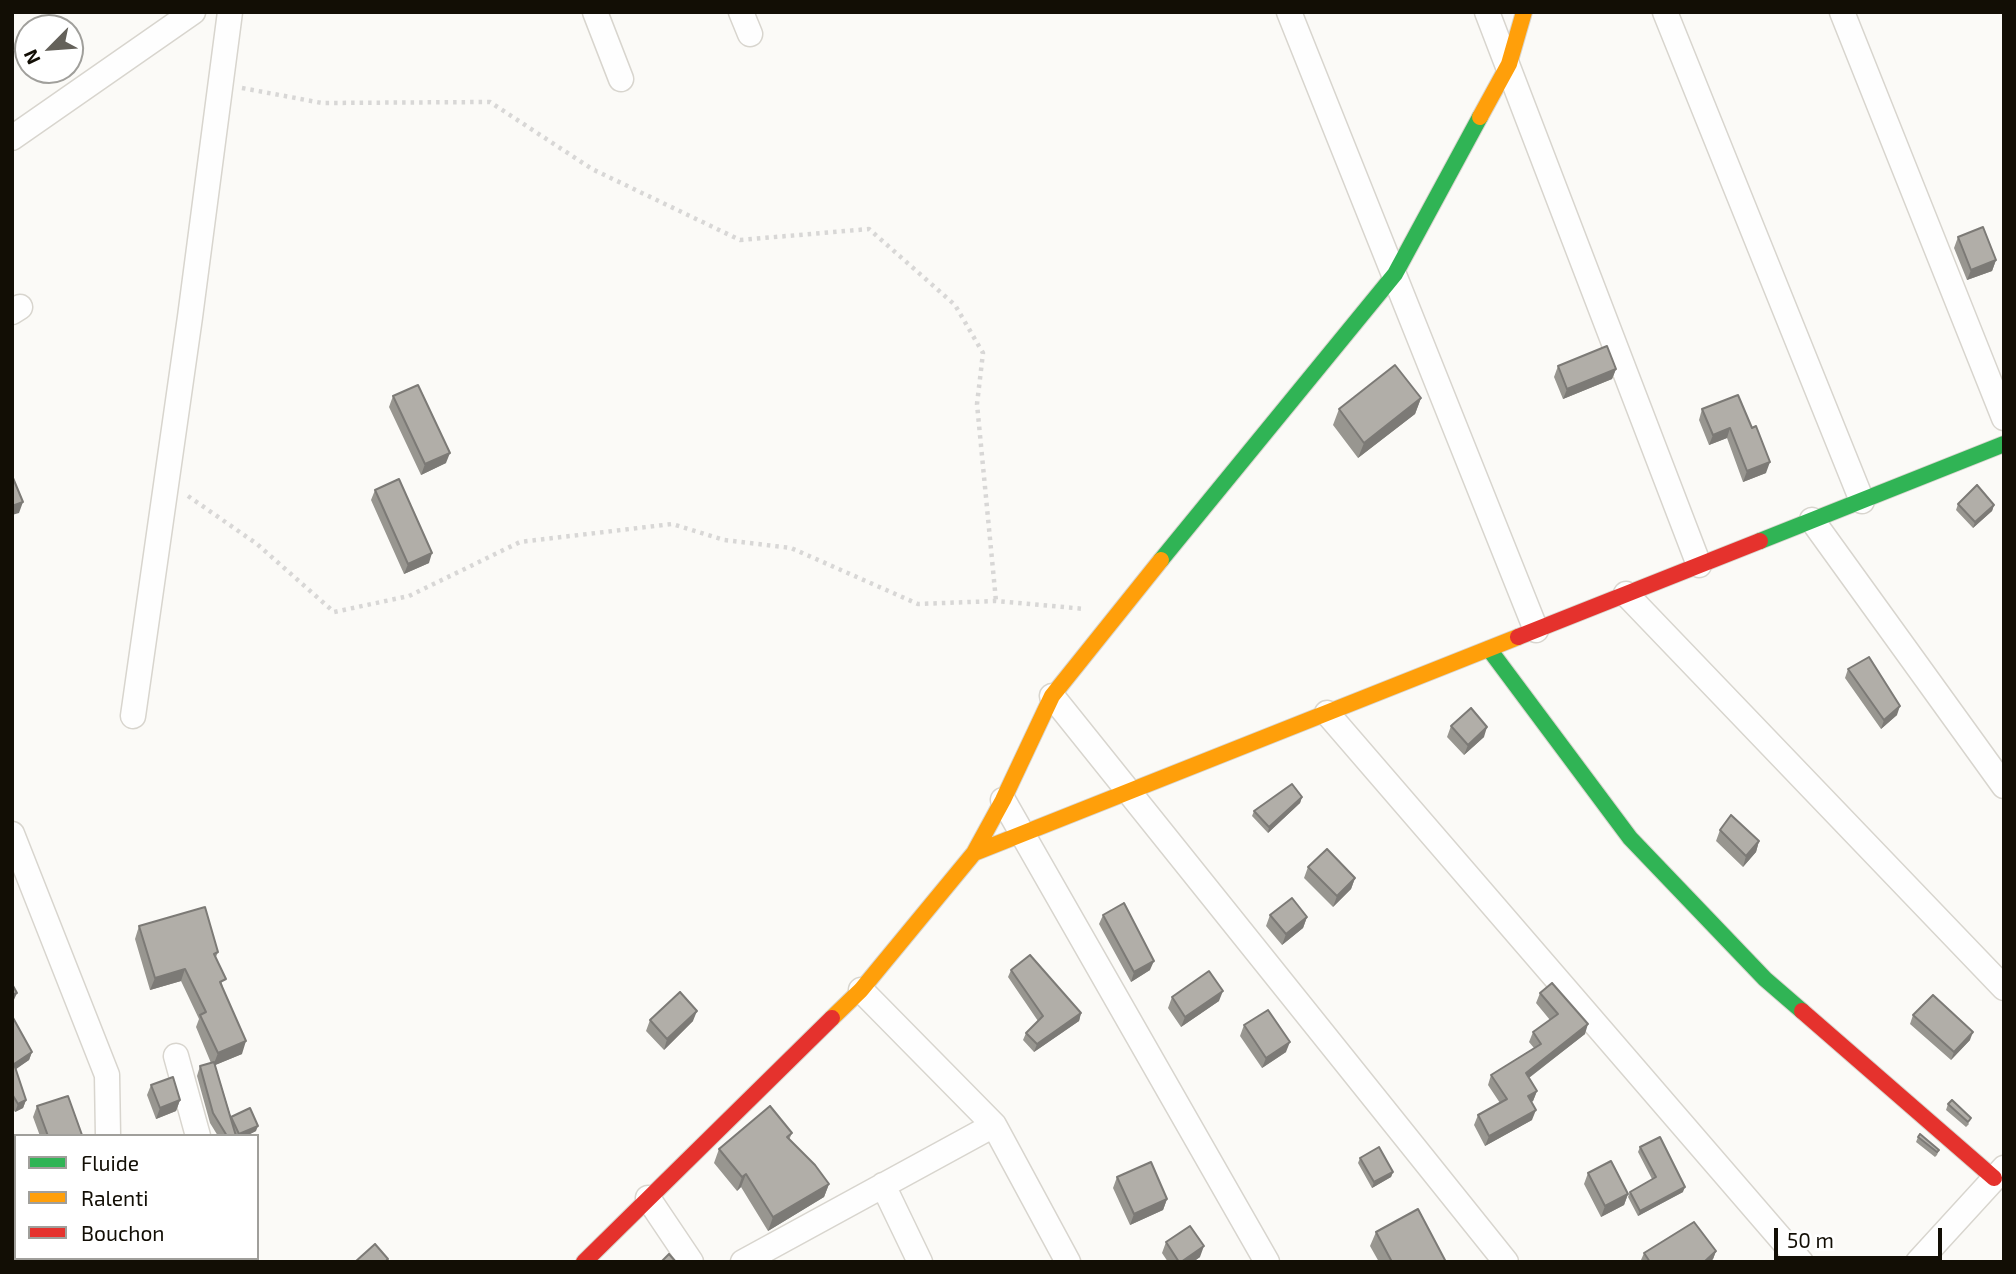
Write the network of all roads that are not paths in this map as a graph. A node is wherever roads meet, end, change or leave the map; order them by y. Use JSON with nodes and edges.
{"nodes":[{"id":1,"x":193,"y":12,"type":"edge"},
{"id":2,"x":230,"y":12,"type":"edge"},
{"id":3,"x":595,"y":12,"type":"edge"},
{"id":4,"x":1289,"y":12,"type":"edge"},
{"id":5,"x":1488,"y":12,"type":"edge"},
{"id":6,"x":1524,"y":12,"type":"edge"},
{"id":7,"x":1665,"y":12,"type":"edge"},
{"id":8,"x":1842,"y":12,"type":"edge"},
{"id":9,"x":1509,"y":64,"type":"junction"},
{"id":10,"x":621,"y":79,"type":"dead end"},
{"id":11,"x":12,"y":138,"type":"edge"},
{"id":12,"x":1395,"y":274,"type":"junction"},
{"id":13,"x":2004,"y":418,"type":"edge"},
{"id":14,"x":2004,"y":444,"type":"edge"},
{"id":15,"x":1861,"y":501,"type":"junction"},
{"id":16,"x":1812,"y":520,"type":"junction"},
{"id":17,"x":1699,"y":565,"type":"junction"},
{"id":18,"x":1626,"y":594,"type":"junction"},
{"id":19,"x":1536,"y":630,"type":"junction"},
{"id":20,"x":1489,"y":649,"type":"junction"},
{"id":21,"x":1052,"y":696,"type":"junction"},
{"id":22,"x":1327,"y":713,"type":"junction"},
{"id":23,"x":133,"y":716,"type":"dead end"},
{"id":24,"x":2004,"y":786,"type":"edge"},
{"id":25,"x":1129,"y":792,"type":"junction"},
{"id":26,"x":1003,"y":800,"type":"junction"},
{"id":27,"x":12,"y":834,"type":"edge"},
{"id":28,"x":1023,"y":834,"type":"junction"},
{"id":29,"x":974,"y":853,"type":"junction"},
{"id":30,"x":21,"y":882,"type":"edge"},
{"id":31,"x":2004,"y":988,"type":"edge"},
{"id":32,"x":861,"y":989,"type":"junction"},
{"id":33,"x":176,"y":1056,"type":"dead end"},
{"id":34,"x":994,"y":1125,"type":"junction"},
{"id":35,"x":108,"y":1134,"type":"edge"},
{"id":36,"x":197,"y":1134,"type":"edge"},
{"id":37,"x":1999,"y":1173,"type":"edge"},
{"id":38,"x":883,"y":1185,"type":"junction"},
{"id":39,"x":648,"y":1198,"type":"junction"},
{"id":40,"x":584,"y":1262,"type":"edge"},
{"id":41,"x":691,"y":1262,"type":"edge"},
{"id":42,"x":743,"y":1262,"type":"edge"},
{"id":43,"x":920,"y":1262,"type":"edge"},
{"id":44,"x":1068,"y":1262,"type":"edge"},
{"id":45,"x":1267,"y":1262,"type":"edge"},
{"id":46,"x":1506,"y":1262,"type":"edge"},
{"id":47,"x":1801,"y":1262,"type":"edge"},
{"id":48,"x":1918,"y":1262,"type":"edge"}],
"edges":[{"from":1,"to":11,"type":"street"},
{"from":2,"to":23,"type":"street"},
{"from":3,"to":10,"type":"street"},
{"from":4,"to":12,"type":"street"},
{"from":5,"to":9,"type":"street"},
{"from":6,"to":9,"type":"street"},
{"from":7,"to":15,"type":"street"},
{"from":8,"to":13,"type":"street"},
{"from":9,"to":12,"type":"street"},
{"from":9,"to":17,"type":"street"},
{"from":12,"to":19,"type":"street"},
{"from":12,"to":21,"type":"street"},
{"from":14,"to":15,"type":"street"},
{"from":15,"to":16,"type":"street"},
{"from":16,"to":17,"type":"street"},
{"from":16,"to":24,"type":"street"},
{"from":17,"to":18,"type":"street"},
{"from":18,"to":19,"type":"street"},
{"from":18,"to":31,"type":"street"},
{"from":19,"to":20,"type":"street"},
{"from":20,"to":22,"type":"street"},
{"from":20,"to":37,"type":"street"},
{"from":21,"to":25,"type":"street"},
{"from":21,"to":26,"type":"street"},
{"from":22,"to":25,"type":"street"},
{"from":22,"to":47,"type":"street"},
{"from":25,"to":28,"type":"street"},
{"from":25,"to":46,"type":"street"},
{"from":26,"to":28,"type":"street"},
{"from":26,"to":29,"type":"street"},
{"from":27,"to":30,"type":"street"},
{"from":28,"to":29,"type":"street"},
{"from":28,"to":45,"type":"street"},
{"from":29,"to":32,"type":"street"},
{"from":30,"to":35,"type":"street"},
{"from":32,"to":34,"type":"street"},
{"from":32,"to":39,"type":"street"},
{"from":33,"to":36,"type":"street"},
{"from":34,"to":38,"type":"street"},
{"from":34,"to":44,"type":"street"},
{"from":37,"to":48,"type":"street"},
{"from":38,"to":42,"type":"street"},
{"from":38,"to":43,"type":"street"},
{"from":39,"to":40,"type":"street"},
{"from":39,"to":41,"type":"street"}]}
